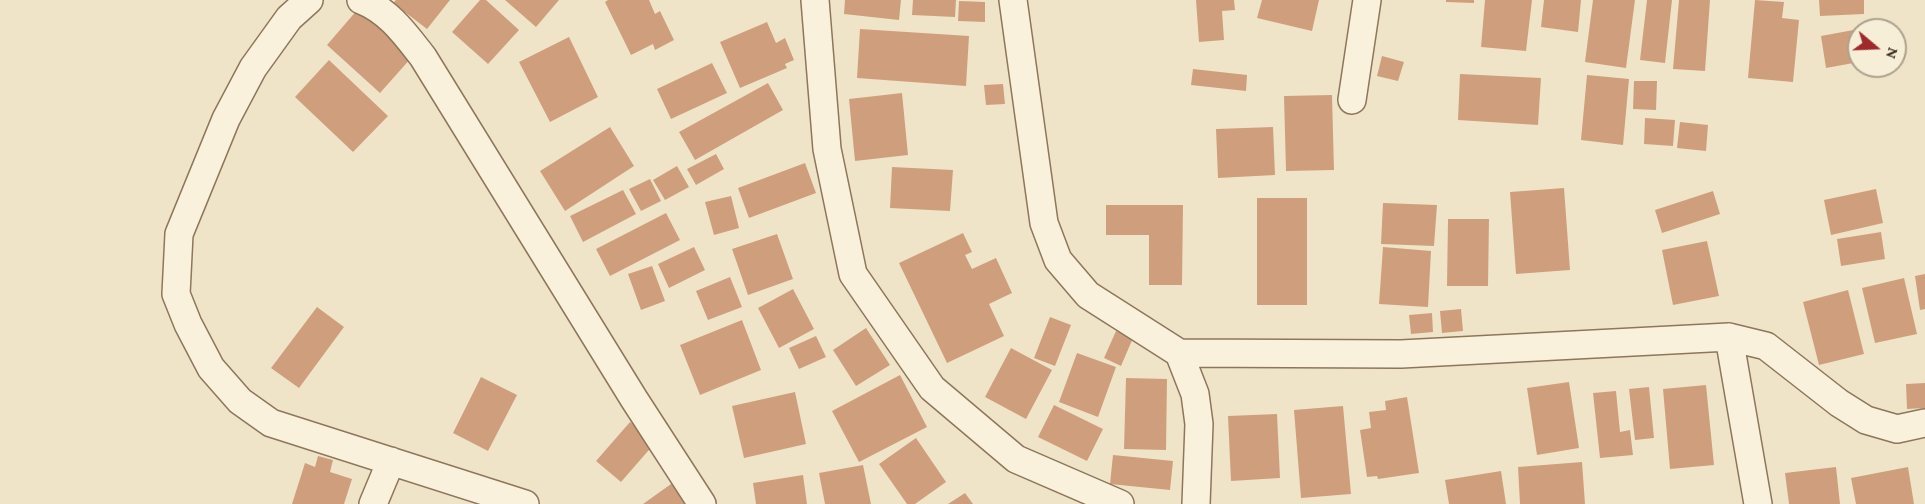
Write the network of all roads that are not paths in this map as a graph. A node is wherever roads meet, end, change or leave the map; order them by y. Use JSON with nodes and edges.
{"nodes":[{"id":1,"x":309,"y":0,"type":"edge"},
{"id":2,"x":362,"y":0,"type":"edge"},
{"id":3,"x":815,"y":0,"type":"edge"},
{"id":4,"x":1013,"y":0,"type":"edge"},
{"id":5,"x":1367,"y":0,"type":"edge"},
{"id":6,"x":1352,"y":100,"type":"dead end"},
{"id":7,"x":1729,"y":337,"type":"junction"},
{"id":8,"x":1179,"y":353,"type":"junction"},
{"id":9,"x":1925,"y":423,"type":"edge"},
{"id":10,"x":391,"y":461,"type":"junction"},
{"id":11,"x":373,"y":504,"type":"edge"},
{"id":12,"x":525,"y":504,"type":"edge"},
{"id":13,"x":702,"y":504,"type":"edge"},
{"id":14,"x":1120,"y":504,"type":"edge"},
{"id":15,"x":1196,"y":504,"type":"edge"},
{"id":16,"x":1758,"y":504,"type":"edge"}],
"edges":[{"from":1,"to":10,"type":"street"},
{"from":2,"to":13,"type":"street"},
{"from":3,"to":14,"type":"street"},
{"from":4,"to":8,"type":"street"},
{"from":5,"to":6,"type":"street"},
{"from":7,"to":8,"type":"street"},
{"from":7,"to":9,"type":"street"},
{"from":7,"to":16,"type":"street"},
{"from":8,"to":15,"type":"street"},
{"from":10,"to":11,"type":"street"},
{"from":10,"to":12,"type":"street"}]}
